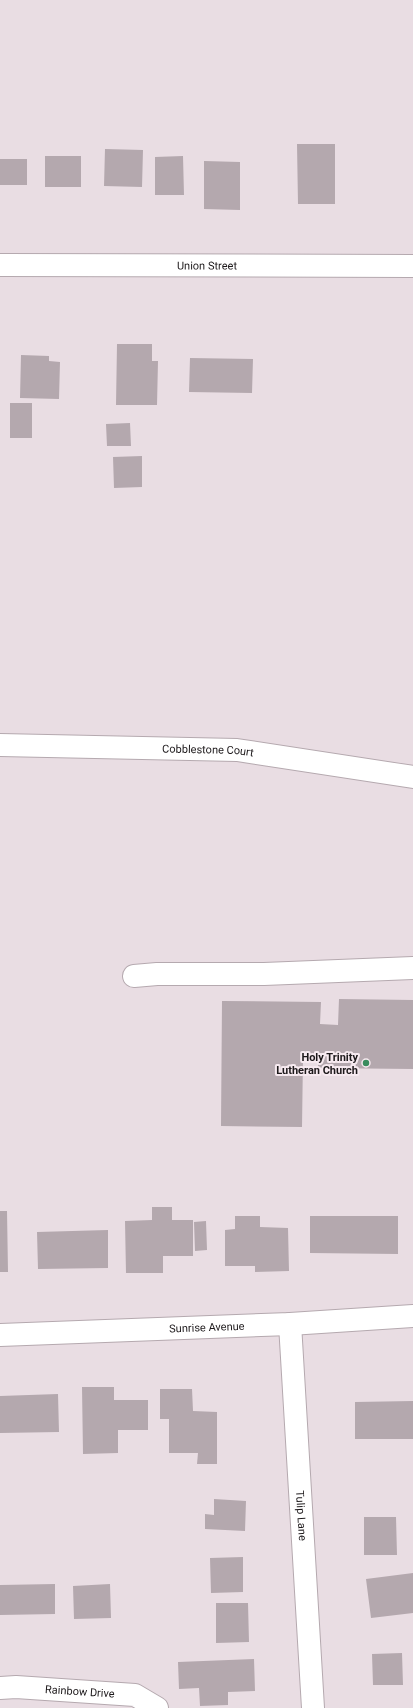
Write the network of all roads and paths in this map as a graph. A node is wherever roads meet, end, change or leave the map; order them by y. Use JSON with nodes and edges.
{"nodes":[{"id":1,"x":0,"y":265,"type":"edge"},
{"id":2,"x":413,"y":266,"type":"edge"},
{"id":3,"x":0,"y":745,"type":"edge"},
{"id":4,"x":413,"y":777,"type":"edge"},
{"id":5,"x":413,"y":968,"type":"edge"},
{"id":6,"x":134,"y":976,"type":"dead end"},
{"id":7,"x":413,"y":1316,"type":"edge"},
{"id":8,"x":290,"y":1324,"type":"junction"},
{"id":9,"x":0,"y":1335,"type":"edge"},
{"id":10,"x":0,"y":1688,"type":"edge"},
{"id":11,"x":157,"y":1708,"type":"edge"},
{"id":12,"x":313,"y":1708,"type":"edge"}],
"edges":[{"from":1,"to":2,"type":"street","name":"Union Street"},
{"from":3,"to":4,"type":"street","name":"Cobblestone Court"},
{"from":5,"to":6,"type":"street"},
{"from":7,"to":8,"type":"street","name":"Sunrise Avenue"},
{"from":8,"to":9,"type":"street","name":"Sunrise Avenue"},
{"from":8,"to":12,"type":"street","name":"Tulip Lane"},
{"from":10,"to":11,"type":"street","name":"Rainbow Drive"}]}
